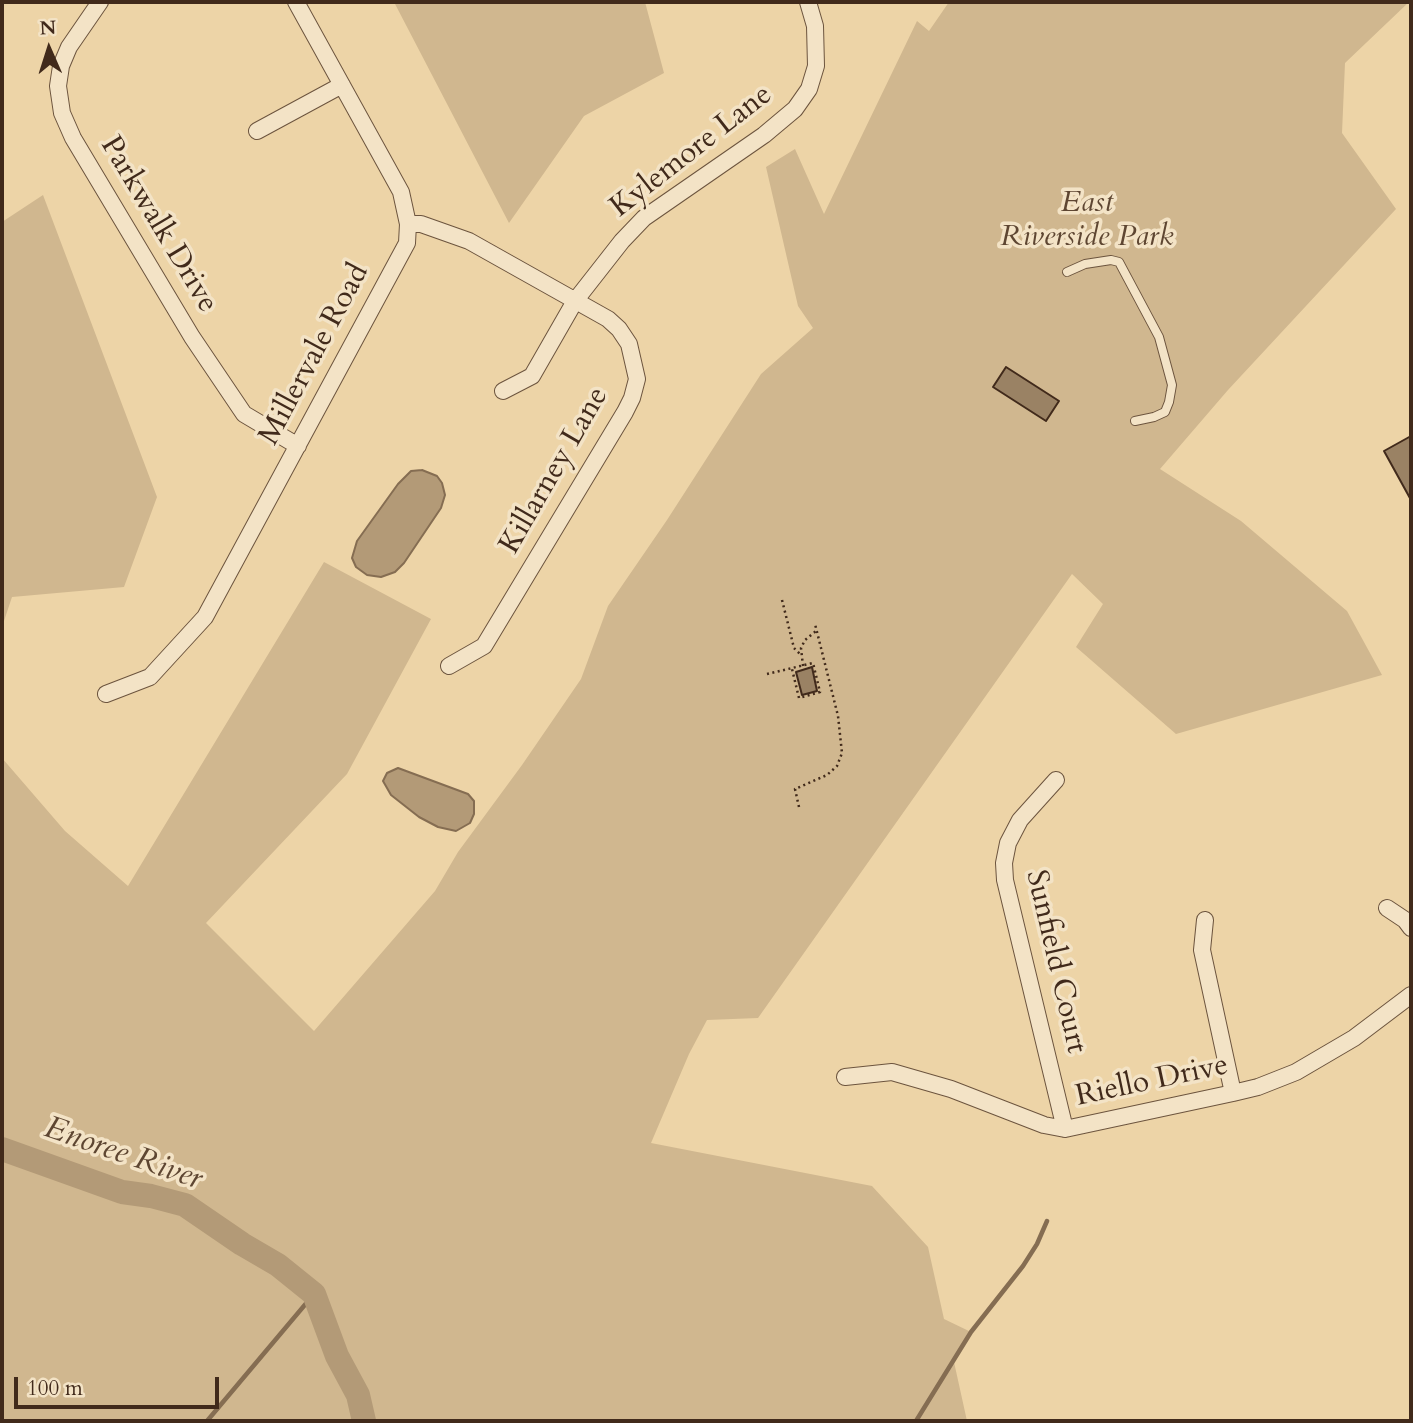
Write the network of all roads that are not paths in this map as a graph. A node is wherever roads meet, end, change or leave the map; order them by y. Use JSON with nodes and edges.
{"nodes":[{"id":1,"x":100,"y":2,"type":"edge"},
{"id":2,"x":296,"y":2,"type":"edge"},
{"id":3,"x":808,"y":2,"type":"edge"},
{"id":4,"x":342,"y":85,"type":"junction"},
{"id":5,"x":257,"y":131,"type":"dead end"},
{"id":6,"x":408,"y":224,"type":"junction"},
{"id":7,"x":1067,"y":272,"type":"dead end"},
{"id":8,"x":575,"y":301,"type":"junction"},
{"id":9,"x":503,"y":391,"type":"dead end"},
{"id":10,"x":1135,"y":421,"type":"dead end"},
{"id":11,"x":298,"y":446,"type":"junction"},
{"id":12,"x":449,"y":666,"type":"dead end"},
{"id":13,"x":106,"y":694,"type":"dead end"},
{"id":14,"x":1056,"y":779,"type":"dead end"},
{"id":15,"x":1387,"y":908,"type":"dead end"},
{"id":16,"x":1205,"y":920,"type":"dead end"},
{"id":17,"x":1411,"y":928,"type":"edge"},
{"id":18,"x":1411,"y":995,"type":"edge"},
{"id":19,"x":845,"y":1077,"type":"dead end"},
{"id":20,"x":1233,"y":1093,"type":"junction"},
{"id":21,"x":1065,"y":1129,"type":"junction"}],
"edges":[{"from":1,"to":11,"type":"street","name":"Parkwalk Drive"},
{"from":2,"to":4,"type":"street","name":"Millervale Road"},
{"from":3,"to":8,"type":"street","name":"Kylemore Lane"},
{"from":4,"to":5,"type":"street"},
{"from":4,"to":6,"type":"street","name":"Millervale Road"},
{"from":6,"to":8,"type":"street","name":"Killarney Lane"},
{"from":6,"to":11,"type":"street","name":"Millervale Road"},
{"from":7,"to":10,"type":"lane"},
{"from":8,"to":9,"type":"street","name":"Kylemore Lane"},
{"from":8,"to":12,"type":"street","name":"Killarney Lane"},
{"from":11,"to":13,"type":"street","name":"Millervale Road"},
{"from":14,"to":21,"type":"street","name":"Sunfield Court"},
{"from":15,"to":17,"type":"street"},
{"from":16,"to":20,"type":"street"},
{"from":18,"to":20,"type":"street","name":"Riello Drive"},
{"from":19,"to":21,"type":"street","name":"Riello Drive"},
{"from":20,"to":21,"type":"street","name":"Riello Drive"}]}
